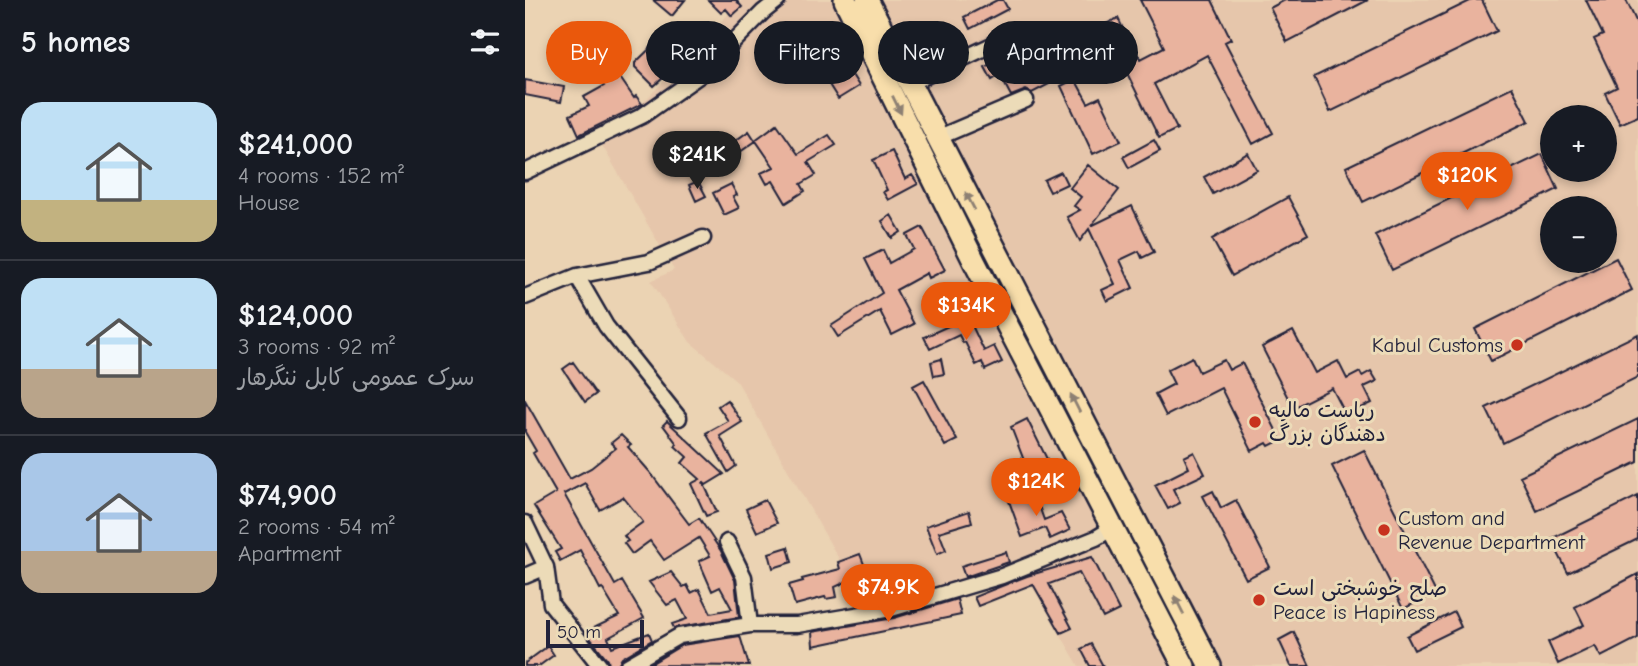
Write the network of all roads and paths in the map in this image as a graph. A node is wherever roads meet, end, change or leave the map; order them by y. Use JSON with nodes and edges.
{"nodes":[{"id":1,"x":778,"y":0,"type":"edge"},
{"id":2,"x":845,"y":0,"type":"edge"},
{"id":3,"x":867,"y":0,"type":"edge"},
{"id":4,"x":878,"y":22,"type":"edge"},
{"id":5,"x":909,"y":84,"type":"edge"},
{"id":6,"x":1026,"y":100,"type":"dead end"},
{"id":7,"x":937,"y":138,"type":"junction"},
{"id":8,"x":525,"y":172,"type":"edge"},
{"id":9,"x":703,"y":237,"type":"dead end"},
{"id":10,"x":576,"y":276,"type":"junction"},
{"id":11,"x":525,"y":298,"type":"edge"},
{"id":12,"x":679,"y":418,"type":"dead end"},
{"id":13,"x":525,"y":523,"type":"edge"},
{"id":14,"x":1111,"y":529,"type":"junction"},
{"id":15,"x":727,"y":542,"type":"dead end"},
{"id":16,"x":546,"y":567,"type":"junction"},
{"id":17,"x":525,"y":576,"type":"edge"},
{"id":18,"x":750,"y":625,"type":"junction"},
{"id":19,"x":600,"y":666,"type":"edge"},
{"id":20,"x":627,"y":666,"type":"edge"},
{"id":21,"x":1184,"y":666,"type":"edge"},
{"id":22,"x":1210,"y":666,"type":"edge"}],
"edges":[{"from":1,"to":8,"type":"street"},
{"from":2,"to":14,"type":"highway","one_way":true},
{"from":3,"to":4,"type":"highway"},
{"from":5,"to":7,"type":"highway"},
{"from":6,"to":7,"type":"street"},
{"from":22,"to":7,"type":"highway","one_way":true},
{"from":9,"to":10,"type":"street"},
{"from":10,"to":11,"type":"street"},
{"from":10,"to":12,"type":"street"},
{"from":13,"to":16,"type":"street"},
{"from":14,"to":18,"type":"street"},
{"from":14,"to":21,"type":"highway"},
{"from":15,"to":18,"type":"street"},
{"from":16,"to":17,"type":"street"},
{"from":16,"to":19,"type":"street"},
{"from":18,"to":20,"type":"street"}]}
